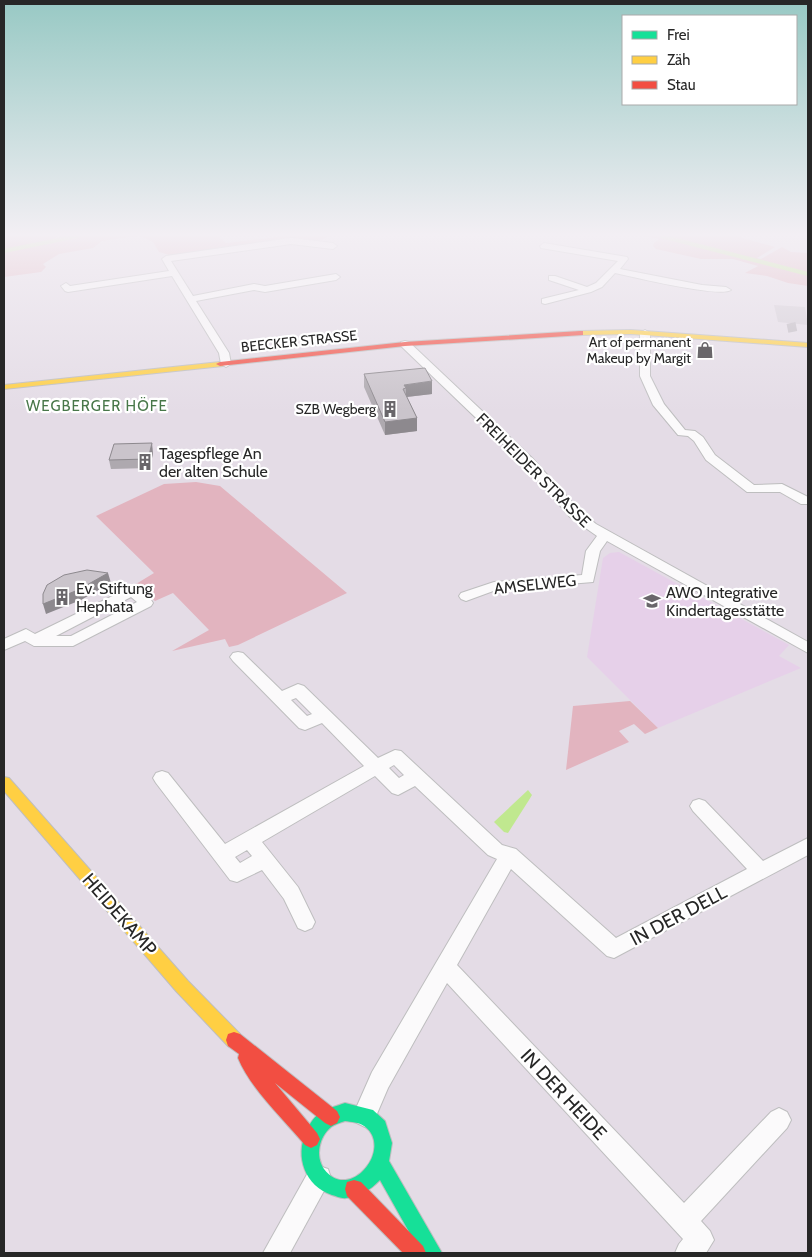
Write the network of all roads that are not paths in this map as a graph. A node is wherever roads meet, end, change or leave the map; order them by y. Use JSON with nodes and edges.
{"nodes":[{"id":1,"x":188,"y":295,"type":"edge"},
{"id":2,"x":214,"y":295,"type":"edge"},
{"id":3,"x":570,"y":295,"type":"edge"},
{"id":4,"x":191,"y":299,"type":"junction"},
{"id":5,"x":545,"y":301,"type":"dead end"},
{"id":6,"x":645,"y":333,"type":"junction"},
{"id":7,"x":405,"y":344,"type":"junction"},
{"id":8,"x":808,"y":345,"type":"edge"},
{"id":9,"x":226,"y":364,"type":"junction"},
{"id":10,"x":4,"y":387,"type":"edge"},
{"id":11,"x":806,"y":501,"type":"dead end"},
{"id":12,"x":604,"y":536,"type":"junction"},
{"id":13,"x":466,"y":596,"type":"dead end"},
{"id":14,"x":34,"y":641,"type":"junction"},
{"id":15,"x":4,"y":645,"type":"edge"},
{"id":16,"x":808,"y":648,"type":"edge"},
{"id":17,"x":238,"y":657,"type":"dead end"},
{"id":18,"x":376,"y":766,"type":"junction"},
{"id":19,"x":162,"y":778,"type":"dead end"},
{"id":20,"x":4,"y":782,"type":"edge"},
{"id":21,"x":698,"y":806,"type":"dead end"},
{"id":22,"x":250,"y":840,"type":"junction"},
{"id":23,"x":808,"y":846,"type":"edge"},
{"id":24,"x":508,"y":854,"type":"junction"},
{"id":25,"x":222,"y":855,"type":"junction"},
{"id":26,"x":264,"y":859,"type":"junction"},
{"id":27,"x":761,"y":871,"type":"junction"},
{"id":28,"x":305,"y":922,"type":"dead end"},
{"id":29,"x":445,"y":967,"type":"junction"},
{"id":30,"x":238,"y":1045,"type":"junction"},
{"id":31,"x":365,"y":1115,"type":"junction"},
{"id":32,"x":331,"y":1117,"type":"junction"},
{"id":33,"x":779,"y":1120,"type":"dead end"},
{"id":34,"x":311,"y":1139,"type":"junction"},
{"id":35,"x":381,"y":1165,"type":"junction"},
{"id":36,"x":320,"y":1178,"type":"junction"},
{"id":37,"x":354,"y":1189,"type":"junction"},
{"id":38,"x":684,"y":1221,"type":"junction"},
{"id":39,"x":276,"y":1253,"type":"edge"},
{"id":40,"x":416,"y":1253,"type":"edge"},
{"id":41,"x":432,"y":1253,"type":"edge"},
{"id":42,"x":688,"y":1253,"type":"edge"}],
"edges":[{"from":1,"to":4,"type":"street"},
{"from":2,"to":4,"type":"street"},
{"from":3,"to":5,"type":"street"},
{"from":4,"to":9,"type":"street"},
{"from":6,"to":7,"type":"street","name":"BEECKER STRASSE"},
{"from":6,"to":8,"type":"street","name":"BEECKER STRASSE"},
{"from":6,"to":11,"type":"street"},
{"from":7,"to":9,"type":"street","name":"BEECKER STRASSE"},
{"from":7,"to":12,"type":"street","name":"FREIHEIDER STRASSE"},
{"from":9,"to":10,"type":"street","name":"BEECKER STRASSE"},
{"from":12,"to":13,"type":"street","name":"AMSELWEG"},
{"from":12,"to":16,"type":"street","name":"FREIHEIDER STRASSE"},
{"from":14,"to":14,"type":"street"},
{"from":14,"to":15,"type":"street"},
{"from":17,"to":18,"type":"street"},
{"from":18,"to":22,"type":"street"},
{"from":18,"to":24,"type":"street"},
{"from":19,"to":25,"type":"street"},
{"from":20,"to":30,"type":"street","name":"HEIDEKAMP"},
{"from":21,"to":27,"type":"street"},
{"from":22,"to":25,"type":"street"},
{"from":22,"to":26,"type":"street"},
{"from":23,"to":27,"type":"street","name":"IN DER DELL"},
{"from":24,"to":27,"type":"street","name":"IN DER DELL"},
{"from":24,"to":29,"type":"street"},
{"from":25,"to":26,"type":"street"},
{"from":26,"to":28,"type":"street"},
{"from":29,"to":31,"type":"street"},
{"from":29,"to":38,"type":"street","name":"IN DER HEIDE"},
{"from":30,"to":32,"type":"street","name":"HEIDEKAMP"},
{"from":30,"to":34,"type":"street","name":"HEIDEKAMP"},
{"from":31,"to":32,"type":"street"},
{"from":31,"to":35,"type":"street"},
{"from":32,"to":34,"type":"street"},
{"from":33,"to":38,"type":"street"},
{"from":34,"to":36,"type":"street"},
{"from":35,"to":37,"type":"street"},
{"from":35,"to":41,"type":"street"},
{"from":36,"to":37,"type":"street"},
{"from":36,"to":39,"type":"street"},
{"from":37,"to":40,"type":"street"},
{"from":38,"to":42,"type":"street","name":"IN DER HEIDE"}]}
